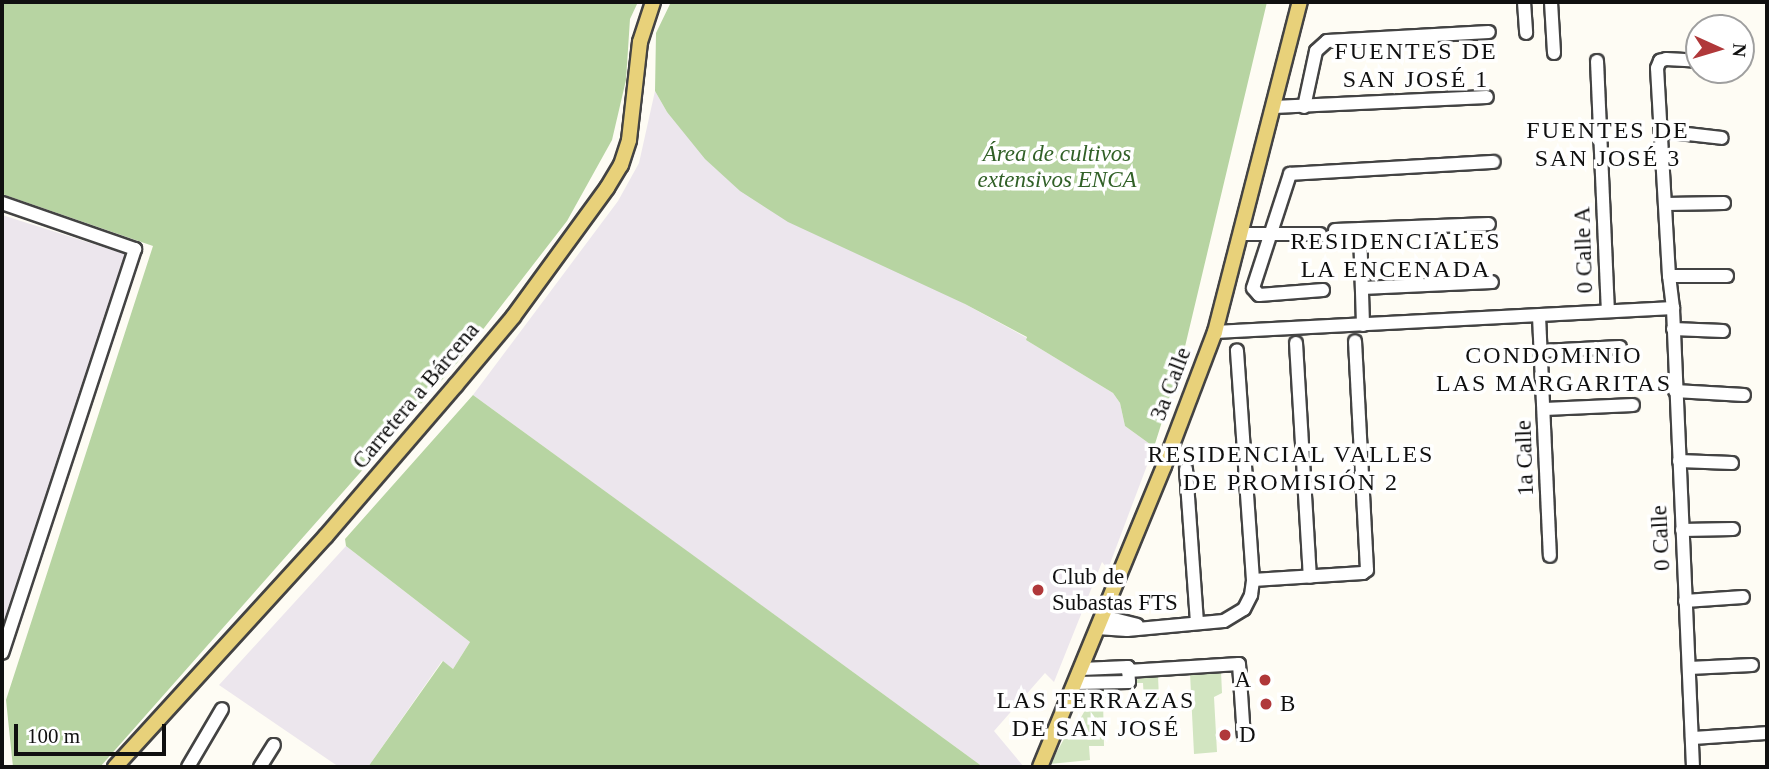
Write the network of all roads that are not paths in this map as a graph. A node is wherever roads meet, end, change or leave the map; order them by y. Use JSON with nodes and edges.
{"nodes":[{"id":1,"x":653,"y":2,"type":"edge"},
{"id":2,"x":1300,"y":2,"type":"edge"},
{"id":3,"x":1524,"y":2,"type":"edge"},
{"id":4,"x":1551,"y":2,"type":"edge"},
{"id":5,"x":1489,"y":32,"type":"dead end"},
{"id":6,"x":1526,"y":33,"type":"dead end"},
{"id":7,"x":1553,"y":53,"type":"dead end"},
{"id":8,"x":1597,"y":61,"type":"dead end"},
{"id":9,"x":1685,"y":61,"type":"edge"},
{"id":10,"x":1487,"y":97,"type":"dead end"},
{"id":11,"x":1274,"y":107,"type":"junction"},
{"id":12,"x":1304,"y":107,"type":"junction"},
{"id":13,"x":1661,"y":131,"type":"junction"},
{"id":14,"x":1722,"y":138,"type":"dead end"},
{"id":15,"x":1494,"y":162,"type":"dead end"},
{"id":16,"x":2,"y":203,"type":"edge"},
{"id":17,"x":1724,"y":203,"type":"dead end"},
{"id":18,"x":1666,"y":204,"type":"junction"},
{"id":19,"x":1489,"y":224,"type":"dead end"},
{"id":20,"x":1360,"y":229,"type":"junction"},
{"id":21,"x":1335,"y":230,"type":"dead end"},
{"id":22,"x":1242,"y":234,"type":"junction"},
{"id":23,"x":1320,"y":234,"type":"dead end"},
{"id":24,"x":1271,"y":236,"type":"junction"},
{"id":25,"x":1669,"y":276,"type":"junction"},
{"id":26,"x":1727,"y":276,"type":"dead end"},
{"id":27,"x":1492,"y":282,"type":"dead end"},
{"id":28,"x":1362,"y":288,"type":"junction"},
{"id":29,"x":1323,"y":290,"type":"dead end"},
{"id":30,"x":1673,"y":308,"type":"junction"},
{"id":31,"x":1608,"y":311,"type":"junction"},
{"id":32,"x":1539,"y":316,"type":"junction"},
{"id":33,"x":1363,"y":325,"type":"junction"},
{"id":34,"x":1673,"y":329,"type":"junction"},
{"id":35,"x":1723,"y":331,"type":"dead end"},
{"id":36,"x":1215,"y":332,"type":"junction"},
{"id":37,"x":1355,"y":341,"type":"dead end"},
{"id":38,"x":1296,"y":343,"type":"dead end"},
{"id":39,"x":1620,"y":347,"type":"dead end"},
{"id":40,"x":1237,"y":351,"type":"dead end"},
{"id":41,"x":1542,"y":351,"type":"junction"},
{"id":42,"x":1675,"y":391,"type":"junction"},
{"id":43,"x":1744,"y":394,"type":"dead end"},
{"id":44,"x":1633,"y":405,"type":"dead end"},
{"id":45,"x":1545,"y":409,"type":"junction"},
{"id":46,"x":1679,"y":461,"type":"junction"},
{"id":47,"x":1732,"y":463,"type":"dead end"},
{"id":48,"x":1186,"y":469,"type":"dead end"},
{"id":49,"x":1733,"y":529,"type":"dead end"},
{"id":50,"x":1682,"y":530,"type":"junction"},
{"id":51,"x":1550,"y":556,"type":"dead end"},
{"id":52,"x":1310,"y":577,"type":"junction"},
{"id":53,"x":1253,"y":580,"type":"junction"},
{"id":54,"x":1743,"y":597,"type":"dead end"},
{"id":55,"x":1685,"y":601,"type":"junction"},
{"id":56,"x":1100,"y":622,"type":"junction"},
{"id":57,"x":1198,"y":624,"type":"junction"},
{"id":58,"x":2,"y":648,"type":"edge"},
{"id":59,"x":1752,"y":665,"type":"dead end"},
{"id":60,"x":1689,"y":667,"type":"junction"},
{"id":61,"x":1081,"y":669,"type":"junction"},
{"id":62,"x":1128,"y":674,"type":"junction"},
{"id":63,"x":1074,"y":683,"type":"junction"},
{"id":64,"x":222,"y":709,"type":"dead end"},
{"id":65,"x":1767,"y":733,"type":"edge"},
{"id":66,"x":1244,"y":737,"type":"dead end"},
{"id":67,"x":1692,"y":738,"type":"junction"},
{"id":68,"x":274,"y":745,"type":"dead end"},
{"id":69,"x":115,"y":767,"type":"edge"},
{"id":70,"x":188,"y":767,"type":"edge"},
{"id":71,"x":260,"y":767,"type":"edge"},
{"id":72,"x":1040,"y":767,"type":"edge"},
{"id":73,"x":1693,"y":767,"type":"edge"}],
"edges":[{"from":1,"to":69,"type":"main road","name":"Carretera a Bárcena"},
{"from":2,"to":11,"type":"main road","name":"3a Calle"},
{"from":3,"to":6,"type":"street"},
{"from":4,"to":7,"type":"street"},
{"from":5,"to":12,"type":"street"},
{"from":8,"to":31,"type":"street","name":"0 Calle A"},
{"from":9,"to":13,"type":"street","name":"0 Calle"},
{"from":10,"to":12,"type":"street"},
{"from":11,"to":12,"type":"street"},
{"from":11,"to":22,"type":"main road","name":"3a Calle"},
{"from":13,"to":14,"type":"street"},
{"from":13,"to":18,"type":"street","name":"0 Calle"},
{"from":15,"to":24,"type":"street"},
{"from":16,"to":58,"type":"street"},
{"from":17,"to":18,"type":"street"},
{"from":18,"to":25,"type":"street","name":"0 Calle"},
{"from":19,"to":20,"type":"street"},
{"from":20,"to":21,"type":"street"},
{"from":20,"to":28,"type":"street"},
{"from":22,"to":24,"type":"street"},
{"from":22,"to":36,"type":"main road","name":"3a Calle"},
{"from":23,"to":24,"type":"street"},
{"from":24,"to":29,"type":"street"},
{"from":25,"to":26,"type":"street"},
{"from":25,"to":30,"type":"street","name":"0 Calle"},
{"from":27,"to":28,"type":"street"},
{"from":28,"to":33,"type":"street"},
{"from":30,"to":31,"type":"street"},
{"from":30,"to":34,"type":"street","name":"0 Calle"},
{"from":31,"to":32,"type":"street"},
{"from":32,"to":33,"type":"street"},
{"from":32,"to":41,"type":"street","name":"1a Calle"},
{"from":33,"to":36,"type":"street"},
{"from":34,"to":35,"type":"street"},
{"from":34,"to":42,"type":"street","name":"0 Calle"},
{"from":36,"to":56,"type":"main road","name":"3a Calle"},
{"from":37,"to":52,"type":"street"},
{"from":38,"to":52,"type":"street"},
{"from":39,"to":41,"type":"street"},
{"from":40,"to":53,"type":"street"},
{"from":41,"to":45,"type":"street","name":"1a Calle"},
{"from":42,"to":43,"type":"street"},
{"from":42,"to":46,"type":"street","name":"0 Calle"},
{"from":44,"to":45,"type":"street"},
{"from":45,"to":51,"type":"street","name":"1a Calle"},
{"from":46,"to":47,"type":"street"},
{"from":46,"to":50,"type":"street","name":"0 Calle"},
{"from":48,"to":57,"type":"street"},
{"from":49,"to":50,"type":"street"},
{"from":50,"to":55,"type":"street","name":"0 Calle"},
{"from":52,"to":53,"type":"street"},
{"from":53,"to":57,"type":"street"},
{"from":54,"to":55,"type":"street"},
{"from":55,"to":60,"type":"street","name":"0 Calle"},
{"from":56,"to":57,"type":"street"},
{"from":56,"to":61,"type":"main road","name":"3a Calle"},
{"from":59,"to":60,"type":"street"},
{"from":60,"to":67,"type":"street","name":"0 Calle"},
{"from":61,"to":62,"type":"street"},
{"from":61,"to":63,"type":"main road","name":"3a Calle"},
{"from":62,"to":63,"type":"street"},
{"from":62,"to":66,"type":"street"},
{"from":63,"to":72,"type":"main road","name":"3a Calle"},
{"from":64,"to":70,"type":"street"},
{"from":65,"to":67,"type":"street"},
{"from":67,"to":73,"type":"street","name":"0 Calle"},
{"from":68,"to":71,"type":"street"}]}
